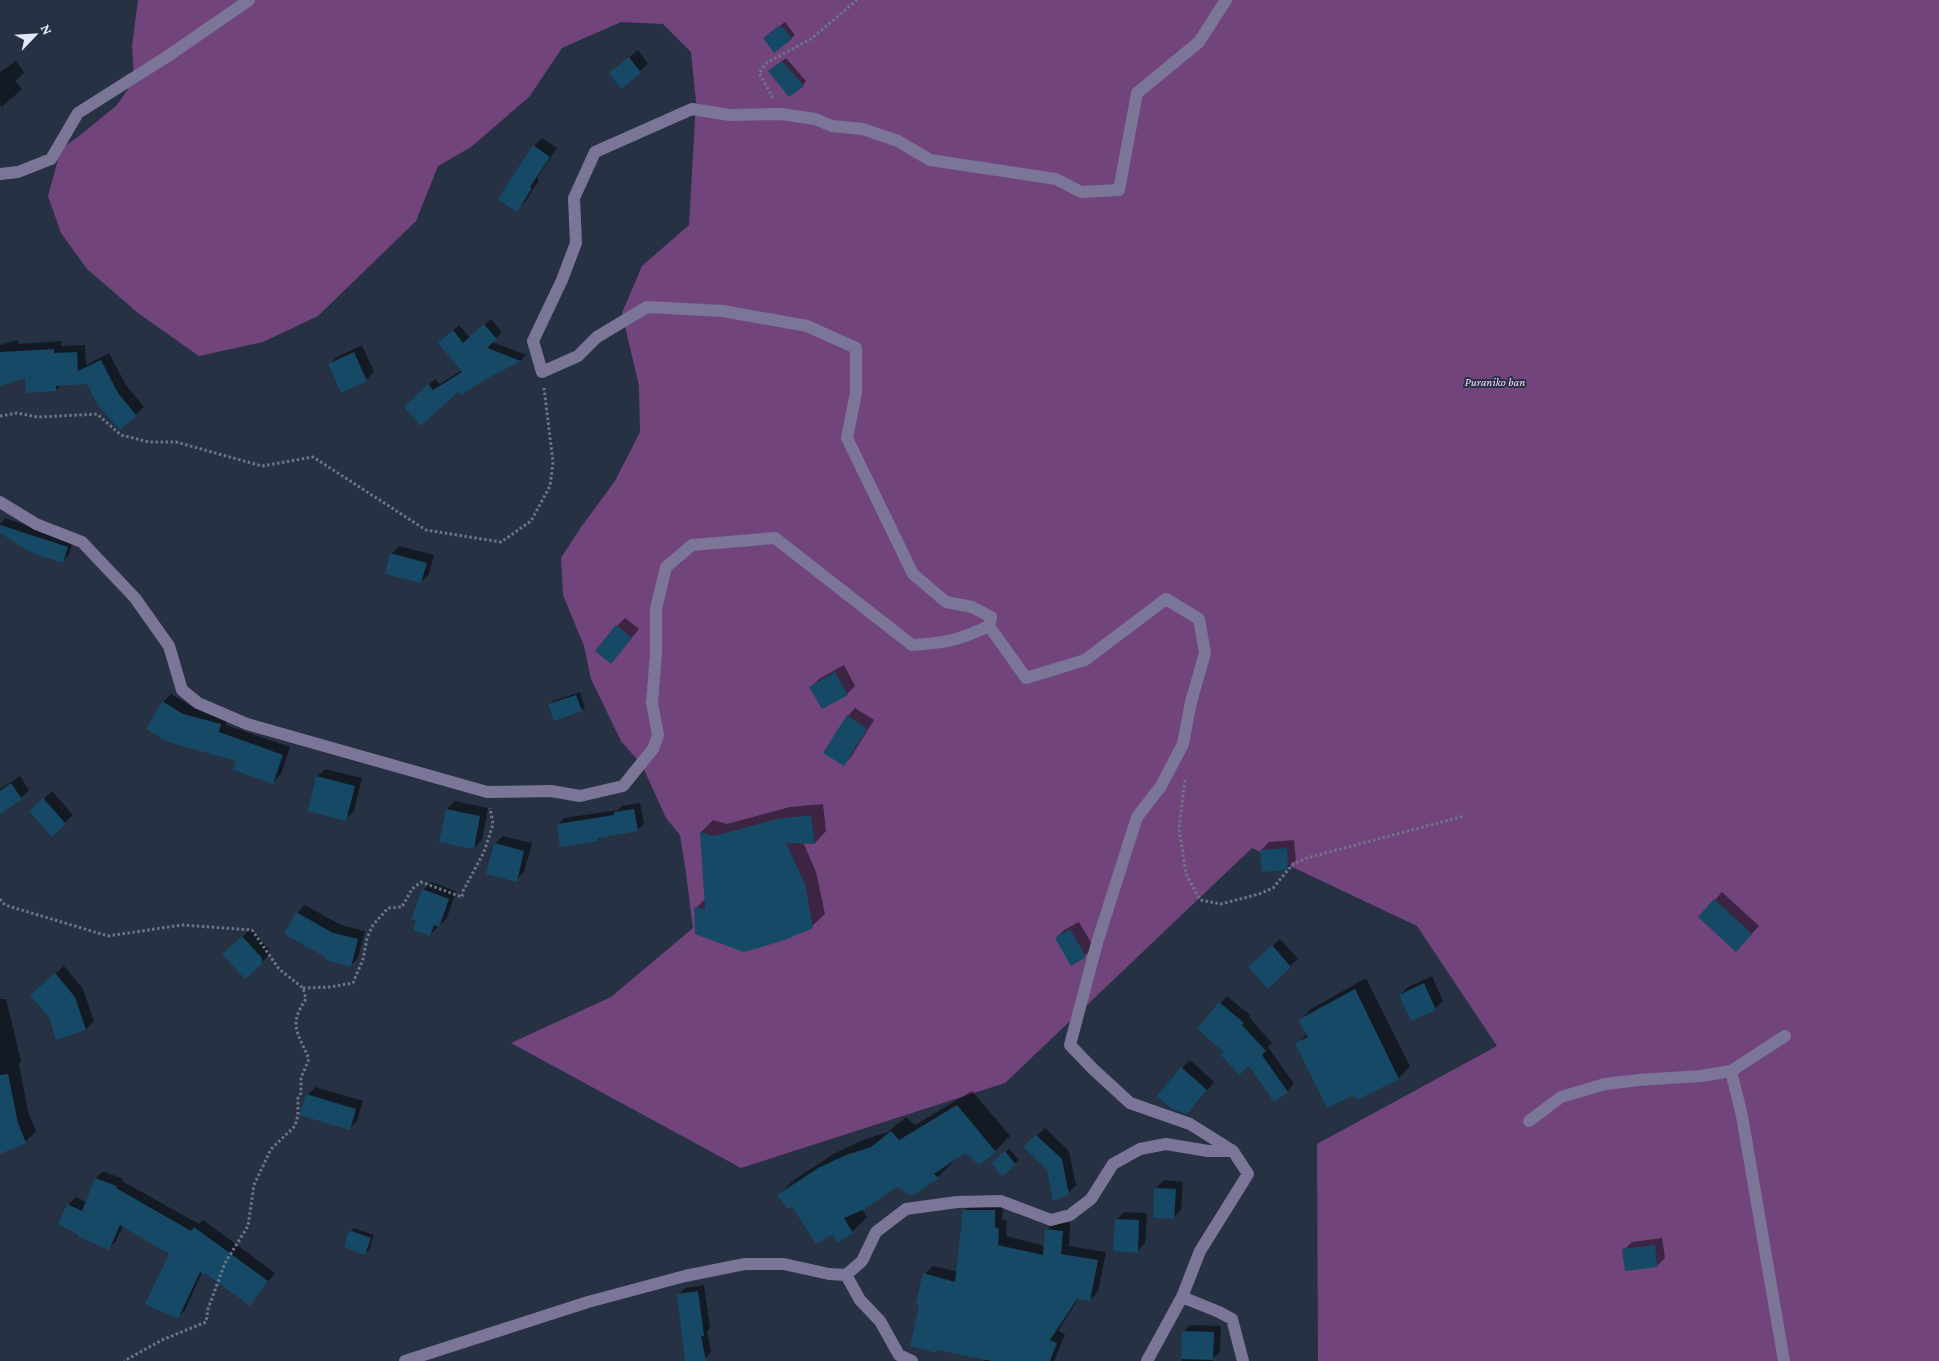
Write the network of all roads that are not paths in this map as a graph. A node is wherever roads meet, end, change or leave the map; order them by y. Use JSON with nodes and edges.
{"nodes":[{"id":1,"x":249,"y":0,"type":"edge"},
{"id":2,"x":1226,"y":0,"type":"edge"},
{"id":3,"x":0,"y":174,"type":"edge"},
{"id":4,"x":0,"y":502,"type":"edge"},
{"id":5,"x":989,"y":626,"type":"junction"},
{"id":6,"x":1785,"y":1036,"type":"dead end"},
{"id":7,"x":1731,"y":1071,"type":"junction"},
{"id":8,"x":1529,"y":1121,"type":"dead end"},
{"id":9,"x":1233,"y":1151,"type":"junction"},
{"id":10,"x":846,"y":1275,"type":"junction"},
{"id":11,"x":1182,"y":1297,"type":"junction"},
{"id":12,"x":405,"y":1361,"type":"edge"},
{"id":13,"x":912,"y":1361,"type":"edge"},
{"id":14,"x":1147,"y":1361,"type":"edge"},
{"id":15,"x":1243,"y":1361,"type":"edge"},
{"id":16,"x":1784,"y":1361,"type":"edge"}],
"edges":[{"from":1,"to":3,"type":"street"},
{"from":2,"to":5,"type":"street"},
{"from":4,"to":5,"type":"street"},
{"from":5,"to":9,"type":"street"},
{"from":6,"to":7,"type":"street"},
{"from":7,"to":8,"type":"street"},
{"from":7,"to":16,"type":"street"},
{"from":9,"to":10,"type":"street"},
{"from":9,"to":11,"type":"street"},
{"from":10,"to":12,"type":"street"},
{"from":10,"to":13,"type":"street"},
{"from":11,"to":14,"type":"street"},
{"from":11,"to":15,"type":"street"}]}
